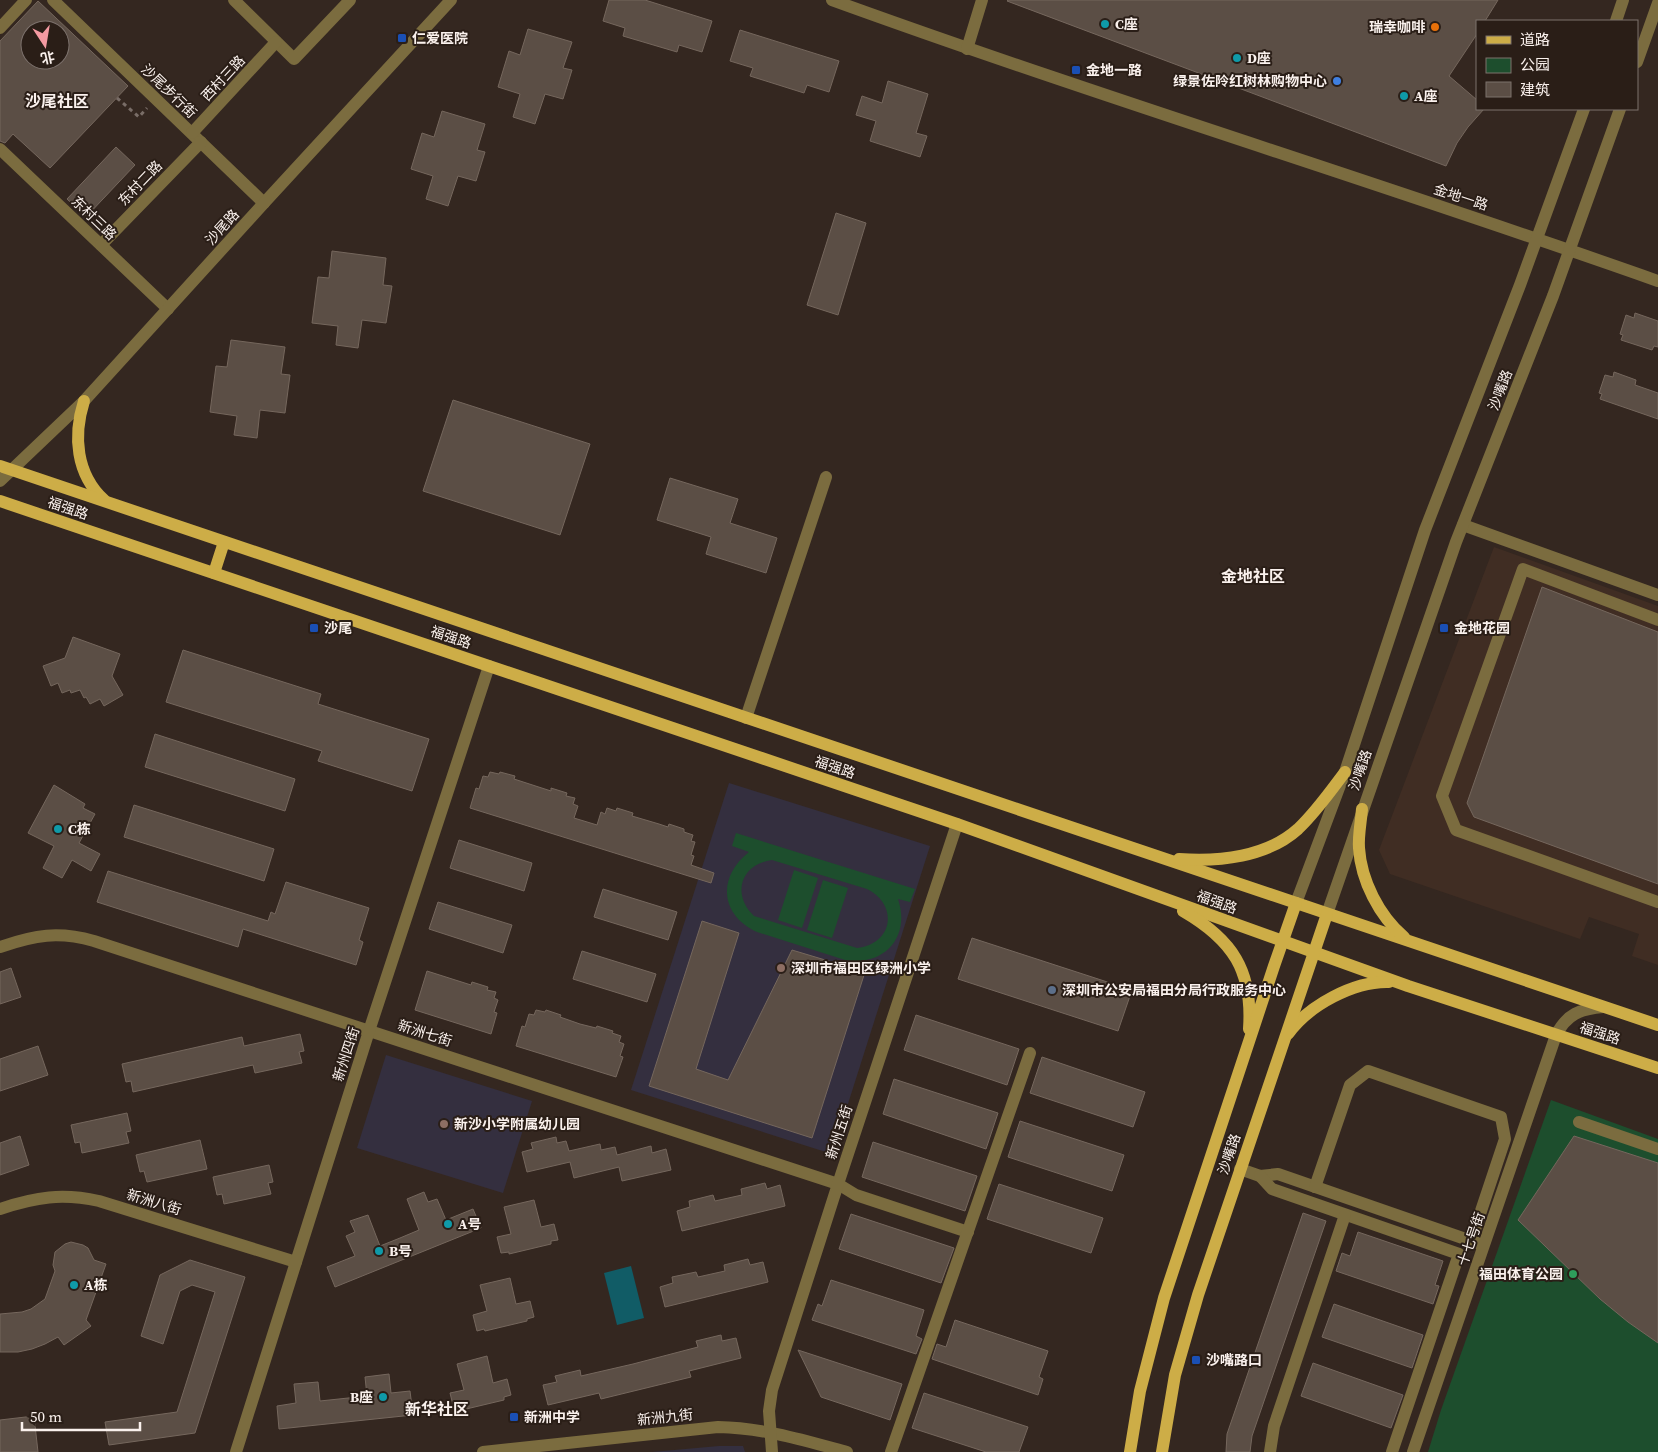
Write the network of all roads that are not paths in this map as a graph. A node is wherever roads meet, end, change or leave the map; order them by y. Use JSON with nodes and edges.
{"nodes":[{"id":1,"x":26,"y":0,"type":"edge"},
{"id":2,"x":53,"y":0,"type":"edge"},
{"id":3,"x":234,"y":0,"type":"edge"},
{"id":4,"x":350,"y":0,"type":"edge"},
{"id":5,"x":451,"y":0,"type":"edge"},
{"id":6,"x":832,"y":0,"type":"edge"},
{"id":7,"x":982,"y":0,"type":"edge"},
{"id":8,"x":1623,"y":0,"type":"edge"},
{"id":9,"x":1658,"y":2,"type":"edge"},
{"id":10,"x":1616,"y":20,"type":"edge"},
{"id":11,"x":0,"y":28,"type":"edge"},
{"id":12,"x":276,"y":42,"type":"junction"},
{"id":13,"x":967,"y":49,"type":"junction"},
{"id":14,"x":1638,"y":59,"type":"edge"},
{"id":15,"x":1584,"y":110,"type":"edge"},
{"id":16,"x":1620,"y":110,"type":"edge"},
{"id":17,"x":196,"y":138,"type":"junction"},
{"id":18,"x":0,"y":148,"type":"edge"},
{"id":19,"x":264,"y":203,"type":"junction"},
{"id":20,"x":1537,"y":238,"type":"junction"},
{"id":21,"x":101,"y":246,"type":"junction"},
{"id":22,"x":1569,"y":250,"type":"junction"},
{"id":23,"x":1658,"y":281,"type":"edge"},
{"id":24,"x":168,"y":309,"type":"junction"},
{"id":25,"x":84,"y":401,"type":"junction"},
{"id":26,"x":6,"y":468,"type":"edge"},
{"id":27,"x":826,"y":477,"type":"dead end"},
{"id":28,"x":0,"y":481,"type":"edge"},
{"id":29,"x":0,"y":501,"type":"edge"},
{"id":30,"x":106,"y":502,"type":"junction"},
{"id":31,"x":1463,"y":525,"type":"junction"},
{"id":32,"x":224,"y":542,"type":"junction"},
{"id":33,"x":214,"y":573,"type":"junction"},
{"id":34,"x":1658,"y":596,"type":"edge"},
{"id":35,"x":1658,"y":620,"type":"edge"},
{"id":36,"x":489,"y":666,"type":"junction"},
{"id":37,"x":746,"y":718,"type":"junction"},
{"id":38,"x":1344,"y":772,"type":"junction"},
{"id":39,"x":1362,"y":809,"type":"junction"},
{"id":40,"x":957,"y":824,"type":"junction"},
{"id":41,"x":1159,"y":857,"type":"junction"},
{"id":42,"x":1153,"y":894,"type":"junction"},
{"id":43,"x":1658,"y":902,"type":"edge"},
{"id":44,"x":1296,"y":903,"type":"junction"},
{"id":45,"x":1326,"y":914,"type":"junction"},
{"id":46,"x":1283,"y":941,"type":"junction"},
{"id":47,"x":1410,"y":941,"type":"junction"},
{"id":48,"x":0,"y":946,"type":"edge"},
{"id":49,"x":1314,"y":952,"type":"junction"},
{"id":50,"x":1408,"y":986,"type":"junction"},
{"id":51,"x":1603,"y":1006,"type":"junction"},
{"id":52,"x":1658,"y":1025,"type":"edge"},
{"id":53,"x":369,"y":1030,"type":"junction"},
{"id":54,"x":1556,"y":1035,"type":"junction"},
{"id":55,"x":1283,"y":1042,"type":"junction"},
{"id":56,"x":1248,"y":1046,"type":"junction"},
{"id":57,"x":1030,"y":1053,"type":"dead end"},
{"id":58,"x":1658,"y":1068,"type":"edge"},
{"id":59,"x":1579,"y":1122,"type":"dead end"},
{"id":60,"x":1658,"y":1149,"type":"edge"},
{"id":61,"x":1240,"y":1169,"type":"junction"},
{"id":62,"x":1260,"y":1176,"type":"junction"},
{"id":63,"x":838,"y":1184,"type":"junction"},
{"id":64,"x":1315,"y":1187,"type":"junction"},
{"id":65,"x":0,"y":1209,"type":"edge"},
{"id":66,"x":1345,"y":1215,"type":"junction"},
{"id":67,"x":968,"y":1232,"type":"junction"},
{"id":68,"x":1471,"y":1241,"type":"junction"},
{"id":69,"x":1484,"y":1246,"type":"junction"},
{"id":70,"x":296,"y":1262,"type":"junction"},
{"id":71,"x":769,"y":1432,"type":"junction"},
{"id":72,"x":236,"y":1452,"type":"edge"},
{"id":73,"x":483,"y":1452,"type":"edge"},
{"id":74,"x":772,"y":1452,"type":"edge"},
{"id":75,"x":847,"y":1452,"type":"edge"},
{"id":76,"x":891,"y":1452,"type":"edge"},
{"id":77,"x":1129,"y":1452,"type":"edge"},
{"id":78,"x":1162,"y":1452,"type":"edge"},
{"id":79,"x":1270,"y":1452,"type":"edge"},
{"id":80,"x":1392,"y":1452,"type":"edge"},
{"id":81,"x":1413,"y":1452,"type":"edge"}],
"edges":[{"from":1,"to":11,"type":"street"},
{"from":2,"to":17,"type":"street","name":"沙尾步行街"},
{"from":3,"to":12,"type":"street"},
{"from":4,"to":12,"type":"street"},
{"from":5,"to":19,"type":"street","name":"沙尾路"},
{"from":6,"to":13,"type":"street","name":"金地一路"},
{"from":7,"to":13,"type":"street"},
{"from":8,"to":10,"type":"street"},
{"from":9,"to":14,"type":"street"},
{"from":12,"to":17,"type":"street","name":"西村三路"},
{"from":13,"to":20,"type":"street","name":"金地一路"},
{"from":15,"to":20,"type":"street","name":"沙嘴路"},
{"from":16,"to":22,"type":"street","name":"沙嘴路"},
{"from":17,"to":19,"type":"street","name":"沙尾步行街"},
{"from":17,"to":21,"type":"street","name":"东村二路"},
{"from":18,"to":21,"type":"street","name":"东村三路"},
{"from":19,"to":24,"type":"street","name":"沙尾路"},
{"from":20,"to":22,"type":"street","name":"金地一路"},
{"from":20,"to":38,"type":"street","name":"沙嘴路"},
{"from":21,"to":24,"type":"street","name":"东村三路"},
{"from":22,"to":23,"type":"street","name":"金地一路"},
{"from":22,"to":31,"type":"street","name":"沙嘴路"},
{"from":24,"to":25,"type":"street","name":"沙尾路"},
{"from":25,"to":26,"type":"street","name":"沙尾路"},
{"from":25,"to":30,"type":"main road"},
{"from":26,"to":28,"type":"street","name":"沙尾路"},
{"from":26,"to":30,"type":"main road","name":"福强路"},
{"from":27,"to":37,"type":"street"},
{"from":29,"to":33,"type":"main road","name":"福强路"},
{"from":30,"to":32,"type":"main road","name":"福强路"},
{"from":31,"to":34,"type":"street"},
{"from":31,"to":39,"type":"street","name":"沙嘴路"},
{"from":32,"to":33,"type":"main road"},
{"from":32,"to":37,"type":"main road","name":"福强路"},
{"from":33,"to":36,"type":"main road","name":"福强路"},
{"from":35,"to":43,"type":"street"},
{"from":36,"to":40,"type":"main road","name":"福强路"},
{"from":36,"to":53,"type":"street","name":"新州四街"},
{"from":37,"to":41,"type":"main road","name":"福强路"},
{"from":38,"to":41,"type":"main road"},
{"from":38,"to":44,"type":"street","name":"沙嘴路"},
{"from":39,"to":45,"type":"street","name":"沙嘴路"},
{"from":39,"to":47,"type":"main road"},
{"from":40,"to":42,"type":"main road","name":"福强路"},
{"from":40,"to":63,"type":"street","name":"新州五街"},
{"from":41,"to":44,"type":"main road","name":"福强路"},
{"from":42,"to":46,"type":"main road","name":"福强路"},
{"from":42,"to":56,"type":"main road"},
{"from":44,"to":45,"type":"main road","name":"福强路"},
{"from":44,"to":46,"type":"main road","name":"沙嘴路"},
{"from":45,"to":47,"type":"main road","name":"福强路"},
{"from":45,"to":49,"type":"main road","name":"沙嘴路"},
{"from":46,"to":49,"type":"main road","name":"福强路"},
{"from":46,"to":56,"type":"main road","name":"沙嘴路"},
{"from":47,"to":51,"type":"main road","name":"福强路"},
{"from":48,"to":53,"type":"street","name":"新洲七街"},
{"from":49,"to":50,"type":"main road","name":"福强路"},
{"from":49,"to":55,"type":"main road","name":"沙嘴路"},
{"from":50,"to":54,"type":"main road","name":"福强路"},
{"from":50,"to":55,"type":"main road"},
{"from":51,"to":52,"type":"main road","name":"福强路"},
{"from":51,"to":54,"type":"street","name":"十七号街"},
{"from":53,"to":63,"type":"street","name":"新洲七街"},
{"from":53,"to":70,"type":"street","name":"新州四街"},
{"from":54,"to":58,"type":"main road","name":"福强路"},
{"from":54,"to":69,"type":"street","name":"十七号街"},
{"from":55,"to":61,"type":"main road","name":"沙嘴路"},
{"from":56,"to":77,"type":"main road","name":"沙嘴路"},
{"from":57,"to":67,"type":"street"},
{"from":59,"to":60,"type":"street"},
{"from":61,"to":62,"type":"street"},
{"from":61,"to":78,"type":"main road","name":"沙嘴路"},
{"from":62,"to":64,"type":"street"},
{"from":62,"to":66,"type":"street"},
{"from":63,"to":67,"type":"street","name":"新洲七街"},
{"from":63,"to":71,"type":"street","name":"新州五街"},
{"from":64,"to":68,"type":"street"},
{"from":64,"to":68,"type":"street"},
{"from":65,"to":70,"type":"street","name":"新洲八街"},
{"from":66,"to":79,"type":"street"},
{"from":66,"to":80,"type":"street"},
{"from":67,"to":76,"type":"street"},
{"from":68,"to":69,"type":"street"},
{"from":69,"to":81,"type":"street","name":"十七号街"},
{"from":70,"to":72,"type":"street","name":"新州四街"},
{"from":71,"to":73,"type":"street","name":"新洲九街"},
{"from":71,"to":74,"type":"street","name":"新州五街"},
{"from":71,"to":75,"type":"street","name":"新洲九街"}]}
